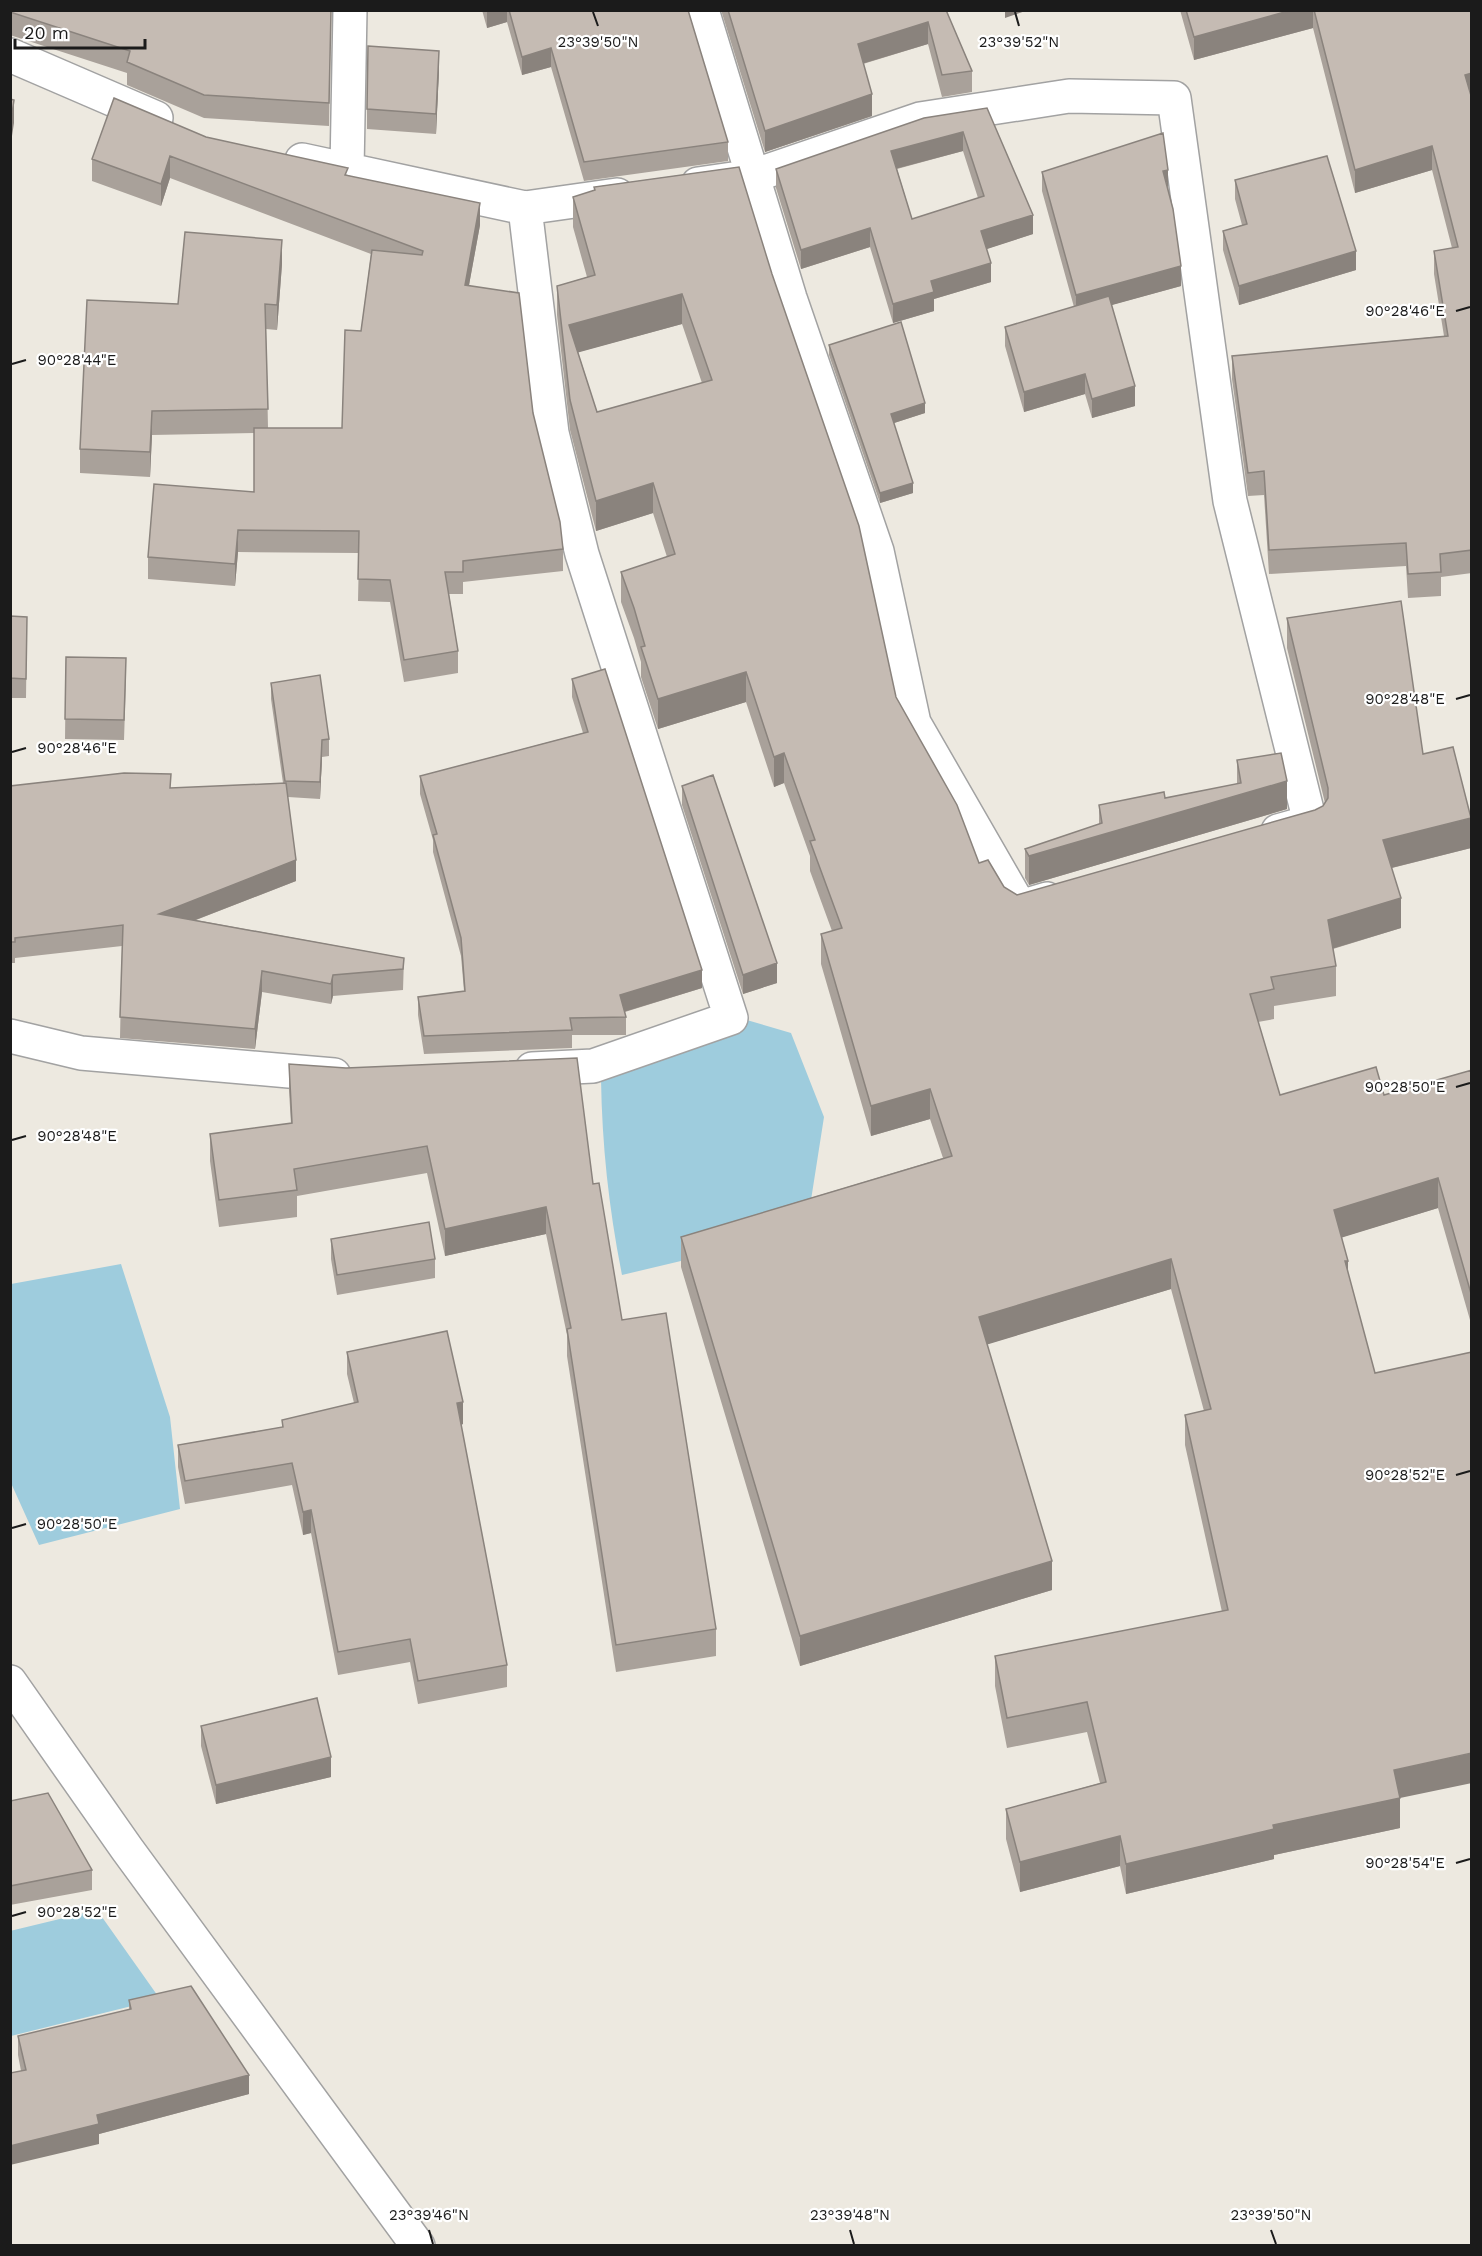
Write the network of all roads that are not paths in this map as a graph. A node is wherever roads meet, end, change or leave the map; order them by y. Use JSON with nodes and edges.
{"nodes":[{"id":1,"x":350,"y":10,"type":"edge"},
{"id":2,"x":702,"y":10,"type":"edge"},
{"id":3,"x":10,"y":55,"type":"edge"},
{"id":4,"x":178,"y":128,"type":"edge"},
{"id":5,"x":278,"y":155,"type":"edge"},
{"id":6,"x":346,"y":169,"type":"junction"},
{"id":7,"x":753,"y":176,"type":"junction"},
{"id":8,"x":525,"y":208,"type":"junction"},
{"id":9,"x":1254,"y":838,"type":"edge"},
{"id":10,"x":1076,"y":891,"type":"edge"},
{"id":11,"x":10,"y":1036,"type":"edge"},
{"id":12,"x":498,"y":1070,"type":"edge"},
{"id":13,"x":368,"y":1075,"type":"edge"},
{"id":14,"x":10,"y":1682,"type":"edge"},
{"id":15,"x":418,"y":2246,"type":"edge"}],
"edges":[{"from":1,"to":6,"type":"street"},
{"from":2,"to":7,"type":"street"},
{"from":3,"to":4,"type":"street"},
{"from":5,"to":6,"type":"street"},
{"from":6,"to":8,"type":"street"},
{"from":7,"to":8,"type":"street"},
{"from":7,"to":9,"type":"street"},
{"from":7,"to":10,"type":"street"},
{"from":8,"to":12,"type":"street"},
{"from":11,"to":13,"type":"street"},
{"from":14,"to":15,"type":"street"}]}
